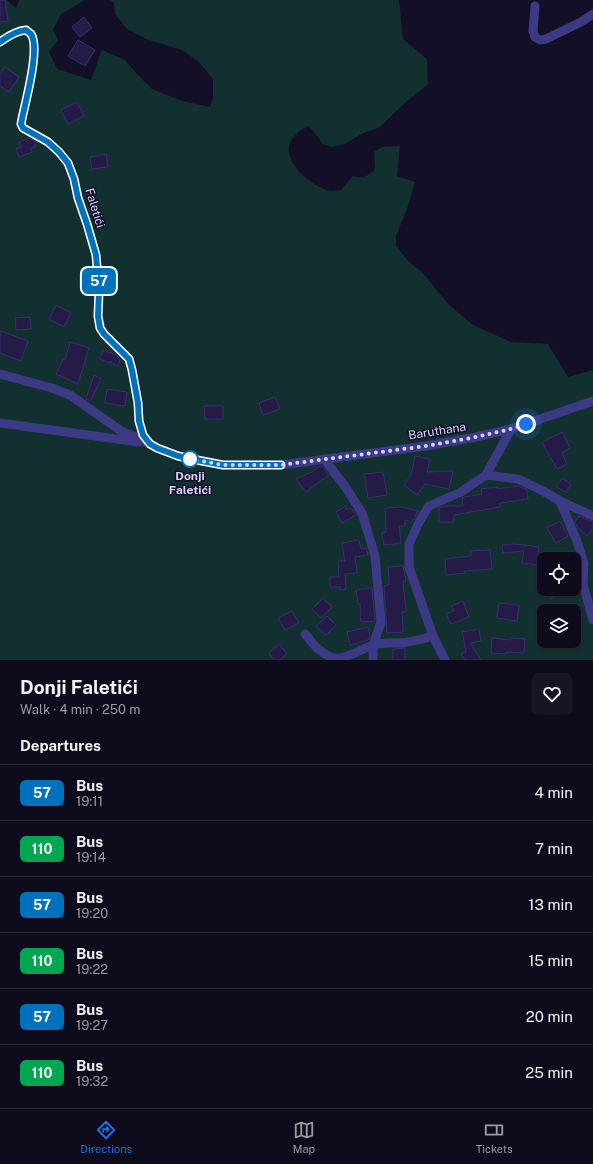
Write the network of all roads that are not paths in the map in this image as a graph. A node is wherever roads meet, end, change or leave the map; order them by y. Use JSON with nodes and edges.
{"nodes":[{"id":1,"x":535,"y":6,"type":"dead end"},
{"id":2,"x":593,"y":14,"type":"edge"},
{"id":3,"x":0,"y":42,"type":"edge"},
{"id":4,"x":0,"y":374,"type":"edge"},
{"id":5,"x":593,"y":401,"type":"edge"},
{"id":6,"x":0,"y":423,"type":"edge"},
{"id":7,"x":511,"y":429,"type":"junction"},
{"id":8,"x":150,"y":444,"type":"junction"},
{"id":9,"x":324,"y":459,"type":"junction"},
{"id":10,"x":486,"y":475,"type":"junction"},
{"id":11,"x":560,"y":501,"type":"junction"},
{"id":12,"x":593,"y":516,"type":"edge"},
{"id":13,"x":593,"y":620,"type":"edge"},
{"id":14,"x":304,"y":634,"type":"dead end"},
{"id":15,"x":433,"y":636,"type":"junction"},
{"id":16,"x":373,"y":645,"type":"junction"},
{"id":17,"x":373,"y":660,"type":"edge"},
{"id":18,"x":446,"y":660,"type":"edge"}],
"edges":[{"from":1,"to":2,"type":"street"},
{"from":3,"to":8,"type":"street","name":"Faletići"},
{"from":4,"to":8,"type":"street"},
{"from":5,"to":7,"type":"street","name":"Baruthana"},
{"from":6,"to":8,"type":"street"},
{"from":7,"to":9,"type":"street","name":"Baruthana"},
{"from":7,"to":10,"type":"street"},
{"from":8,"to":9,"type":"street","name":"Baruthana"},
{"from":9,"to":16,"type":"street"},
{"from":10,"to":11,"type":"street"},
{"from":10,"to":15,"type":"street"},
{"from":11,"to":12,"type":"street"},
{"from":11,"to":13,"type":"street"},
{"from":14,"to":16,"type":"street"},
{"from":15,"to":16,"type":"street"},
{"from":15,"to":18,"type":"street"},
{"from":16,"to":17,"type":"street"}]}
